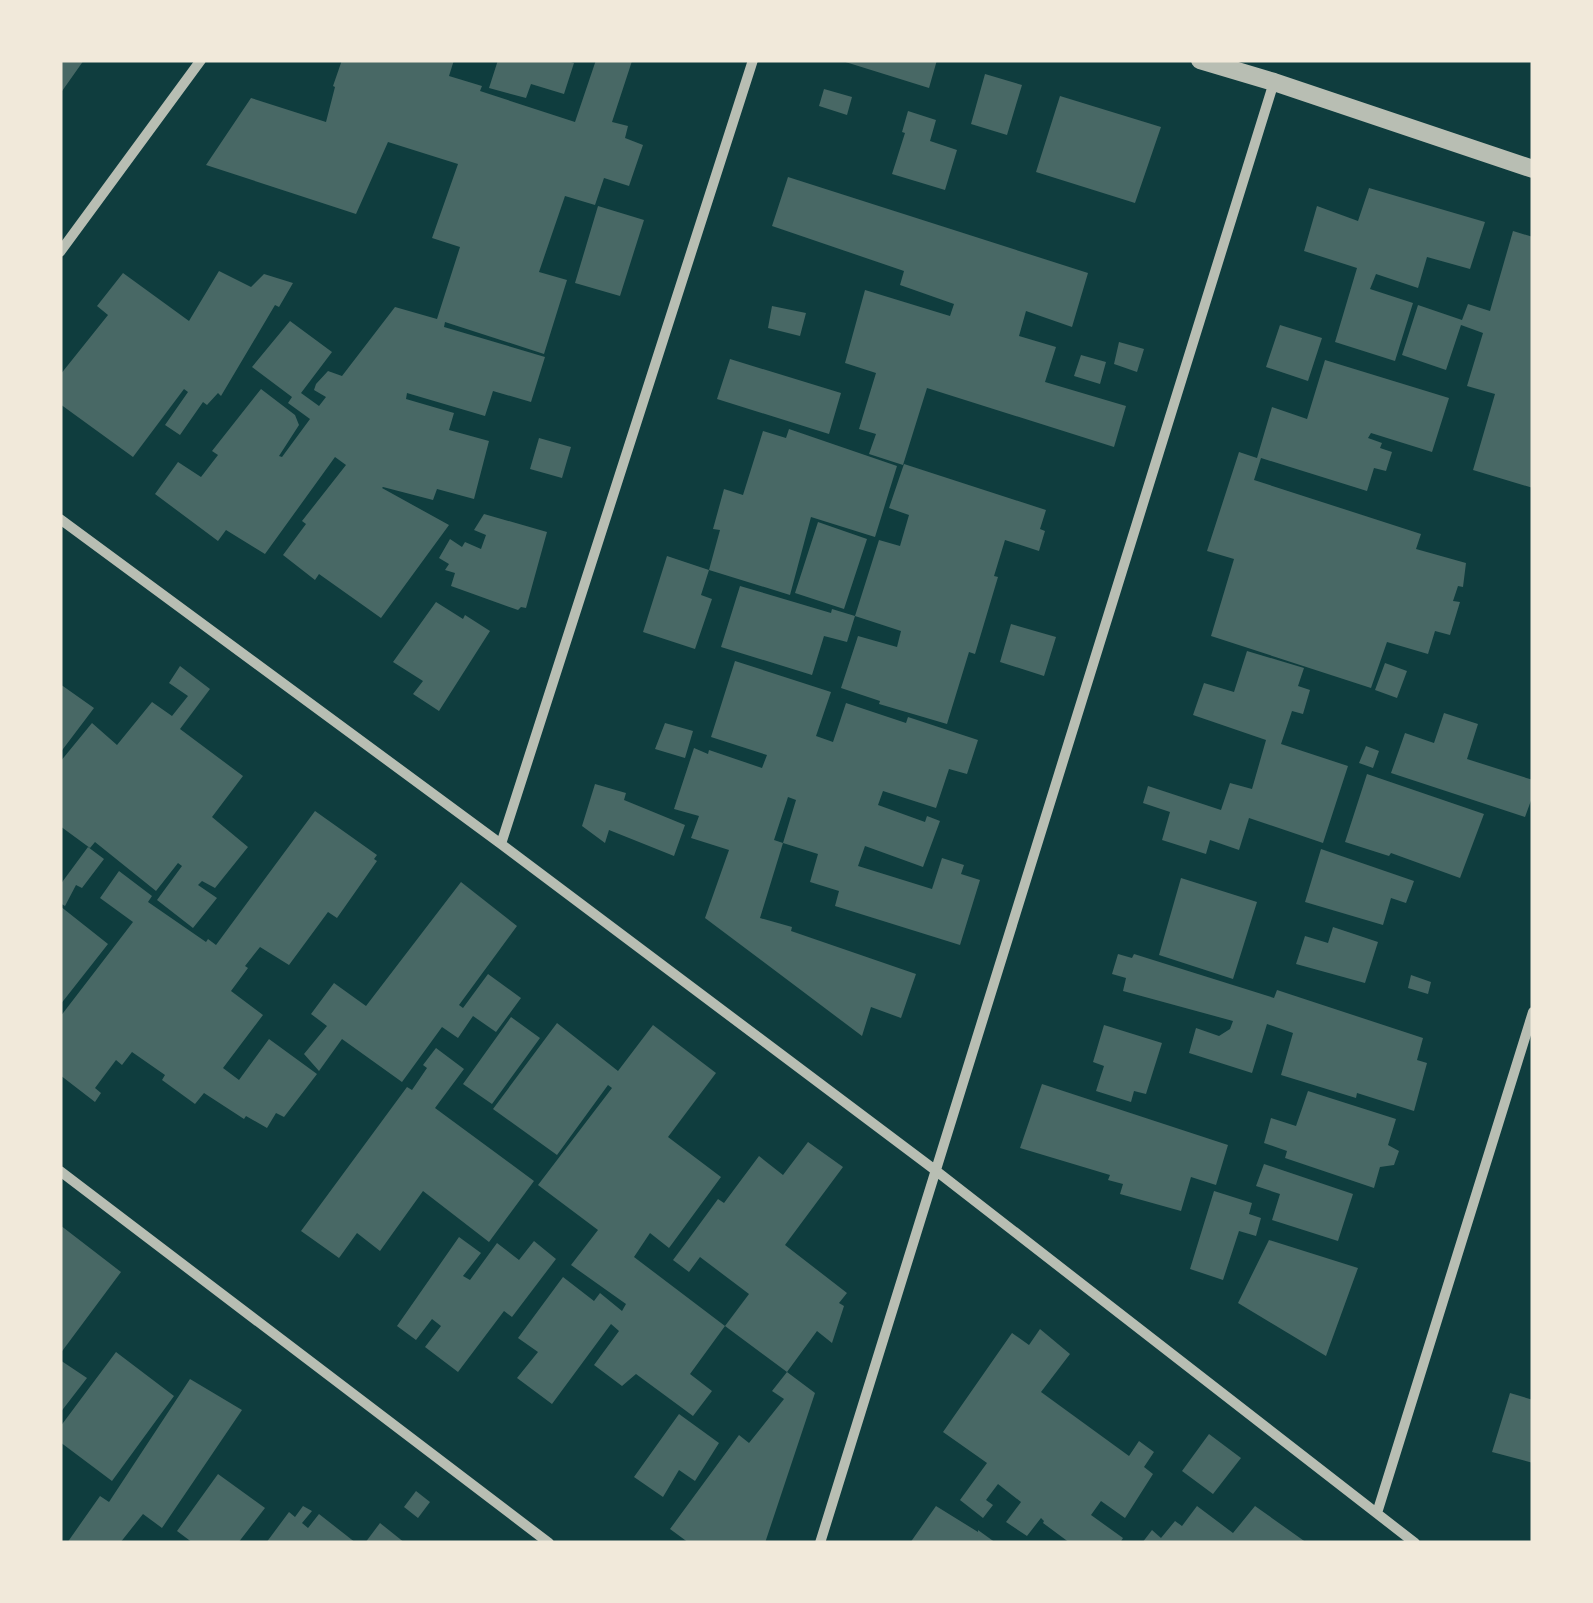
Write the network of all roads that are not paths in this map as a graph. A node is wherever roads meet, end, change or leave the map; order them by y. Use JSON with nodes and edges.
{"nodes":[{"id":1,"x":201,"y":60,"type":"edge"},
{"id":2,"x":752,"y":60,"type":"edge"},
{"id":3,"x":1200,"y":60,"type":"edge"},
{"id":4,"x":1274,"y":82,"type":"junction"},
{"id":5,"x":1533,"y":169,"type":"edge"},
{"id":6,"x":60,"y":252,"type":"edge"},
{"id":7,"x":60,"y":519,"type":"edge"},
{"id":8,"x":501,"y":844,"type":"junction"},
{"id":9,"x":1533,"y":1012,"type":"edge"},
{"id":10,"x":60,"y":1170,"type":"edge"},
{"id":11,"x":935,"y":1170,"type":"junction"},
{"id":12,"x":1377,"y":1513,"type":"junction"},
{"id":13,"x":549,"y":1543,"type":"edge"},
{"id":14,"x":820,"y":1543,"type":"edge"},
{"id":15,"x":1415,"y":1543,"type":"edge"}],
"edges":[{"from":1,"to":6,"type":"street"},
{"from":2,"to":8,"type":"street"},
{"from":3,"to":4,"type":"street"},
{"from":4,"to":5,"type":"street"},
{"from":4,"to":11,"type":"street"},
{"from":7,"to":8,"type":"street"},
{"from":8,"to":11,"type":"street"},
{"from":9,"to":12,"type":"street"},
{"from":10,"to":13,"type":"street"},
{"from":11,"to":12,"type":"street"},
{"from":11,"to":14,"type":"street"},
{"from":12,"to":15,"type":"street"}]}
